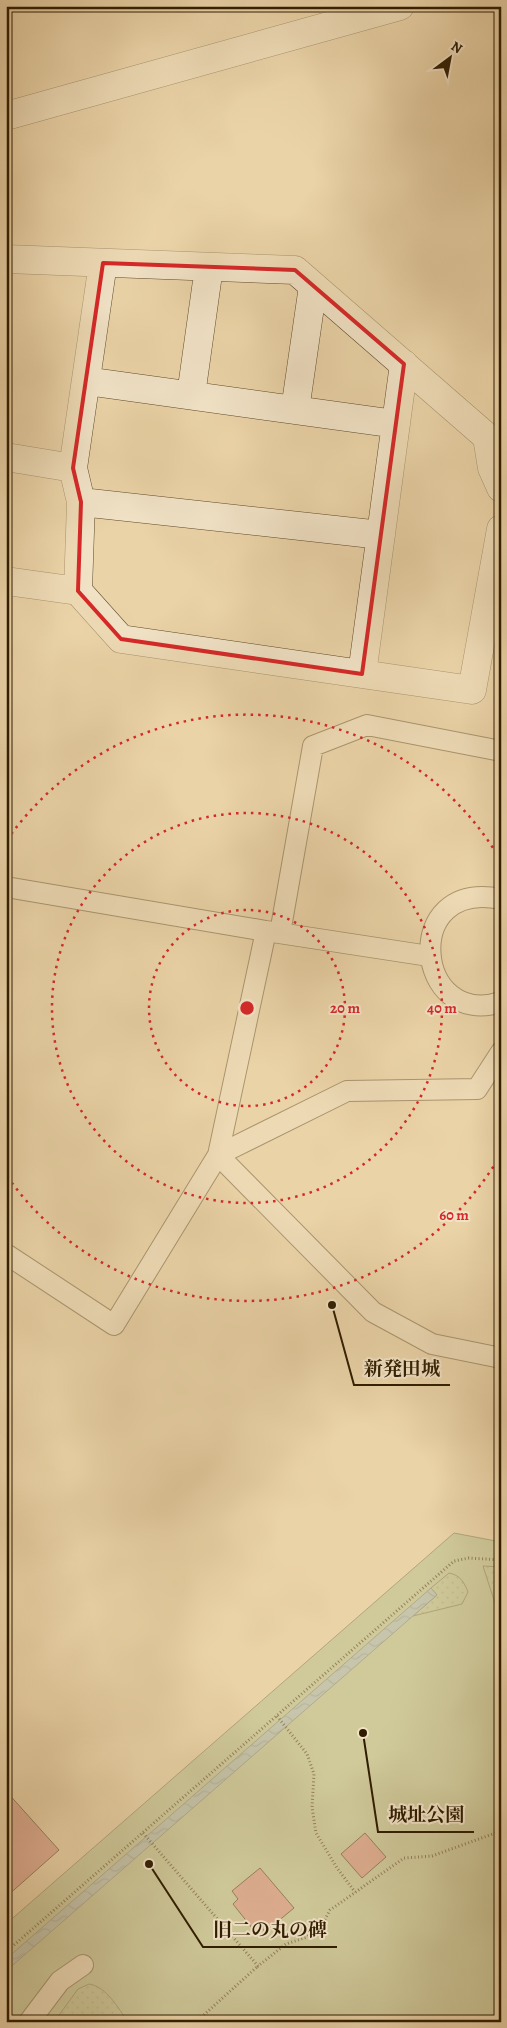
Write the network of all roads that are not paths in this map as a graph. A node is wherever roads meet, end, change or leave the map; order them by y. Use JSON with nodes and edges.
{"nodes":[{"id":1,"x":400,"y":6,"type":"edge"},
{"id":2,"x":334,"y":15,"type":"edge"},
{"id":3,"x":6,"y":116,"type":"edge"},
{"id":4,"x":6,"y":259,"type":"edge"},
{"id":5,"x":103,"y":263,"type":"junction"},
{"id":6,"x":209,"y":267,"type":"junction"},
{"id":7,"x":313,"y":286,"type":"junction"},
{"id":8,"x":404,"y":364,"type":"junction"},
{"id":9,"x":86,"y":381,"type":"junction"},
{"id":10,"x":191,"y":395,"type":"junction"},
{"id":11,"x":295,"y":410,"type":"junction"},
{"id":12,"x":396,"y":424,"type":"junction"},
{"id":13,"x":6,"y":457,"type":"edge"},
{"id":14,"x":73,"y":468,"type":"junction"},
{"id":15,"x":501,"y":488,"type":"edge"},
{"id":16,"x":81,"y":502,"type":"junction"},
{"id":17,"x":501,"y":529,"type":"edge"},
{"id":18,"x":381,"y":535,"type":"junction"},
{"id":19,"x":6,"y":581,"type":"edge"},
{"id":20,"x":78,"y":591,"type":"junction"},
{"id":21,"x":362,"y":674,"type":"junction"},
{"id":22,"x":501,"y":751,"type":"edge"},
{"id":23,"x":6,"y":887,"type":"edge"},
{"id":24,"x":501,"y":899,"type":"edge"},
{"id":25,"x":273,"y":932,"type":"junction"},
{"id":26,"x":429,"y":956,"type":"junction"},
{"id":27,"x":501,"y":1002,"type":"edge"},
{"id":28,"x":501,"y":1052,"type":"edge"},
{"id":29,"x":218,"y":1155,"type":"junction"},
{"id":30,"x":6,"y":1254,"type":"edge"},
{"id":31,"x":501,"y":1358,"type":"edge"},
{"id":32,"x":83,"y":1965,"type":"dead end"},
{"id":33,"x":29,"y":2022,"type":"edge"}],
"edges":[{"from":1,"to":2,"type":"street"},
{"from":2,"to":3,"type":"street"},
{"from":4,"to":5,"type":"street"},
{"from":5,"to":6,"type":"street"},
{"from":5,"to":9,"type":"street"},
{"from":6,"to":7,"type":"street"},
{"from":6,"to":10,"type":"street"},
{"from":7,"to":8,"type":"street"},
{"from":7,"to":11,"type":"street"},
{"from":8,"to":12,"type":"street"},
{"from":8,"to":15,"type":"street"},
{"from":9,"to":10,"type":"street"},
{"from":9,"to":14,"type":"street"},
{"from":10,"to":11,"type":"street"},
{"from":11,"to":12,"type":"street"},
{"from":12,"to":18,"type":"street"},
{"from":13,"to":14,"type":"street"},
{"from":14,"to":16,"type":"street"},
{"from":16,"to":18,"type":"street"},
{"from":16,"to":20,"type":"street"},
{"from":17,"to":21,"type":"street"},
{"from":18,"to":21,"type":"street"},
{"from":19,"to":20,"type":"street"},
{"from":20,"to":21,"type":"street"},
{"from":22,"to":25,"type":"lane"},
{"from":23,"to":25,"type":"lane"},
{"from":24,"to":26,"type":"lane"},
{"from":25,"to":26,"type":"lane"},
{"from":25,"to":29,"type":"lane"},
{"from":26,"to":27,"type":"lane"},
{"from":28,"to":29,"type":"lane"},
{"from":29,"to":30,"type":"lane"},
{"from":29,"to":31,"type":"lane"},
{"from":32,"to":33,"type":"lane"}]}
